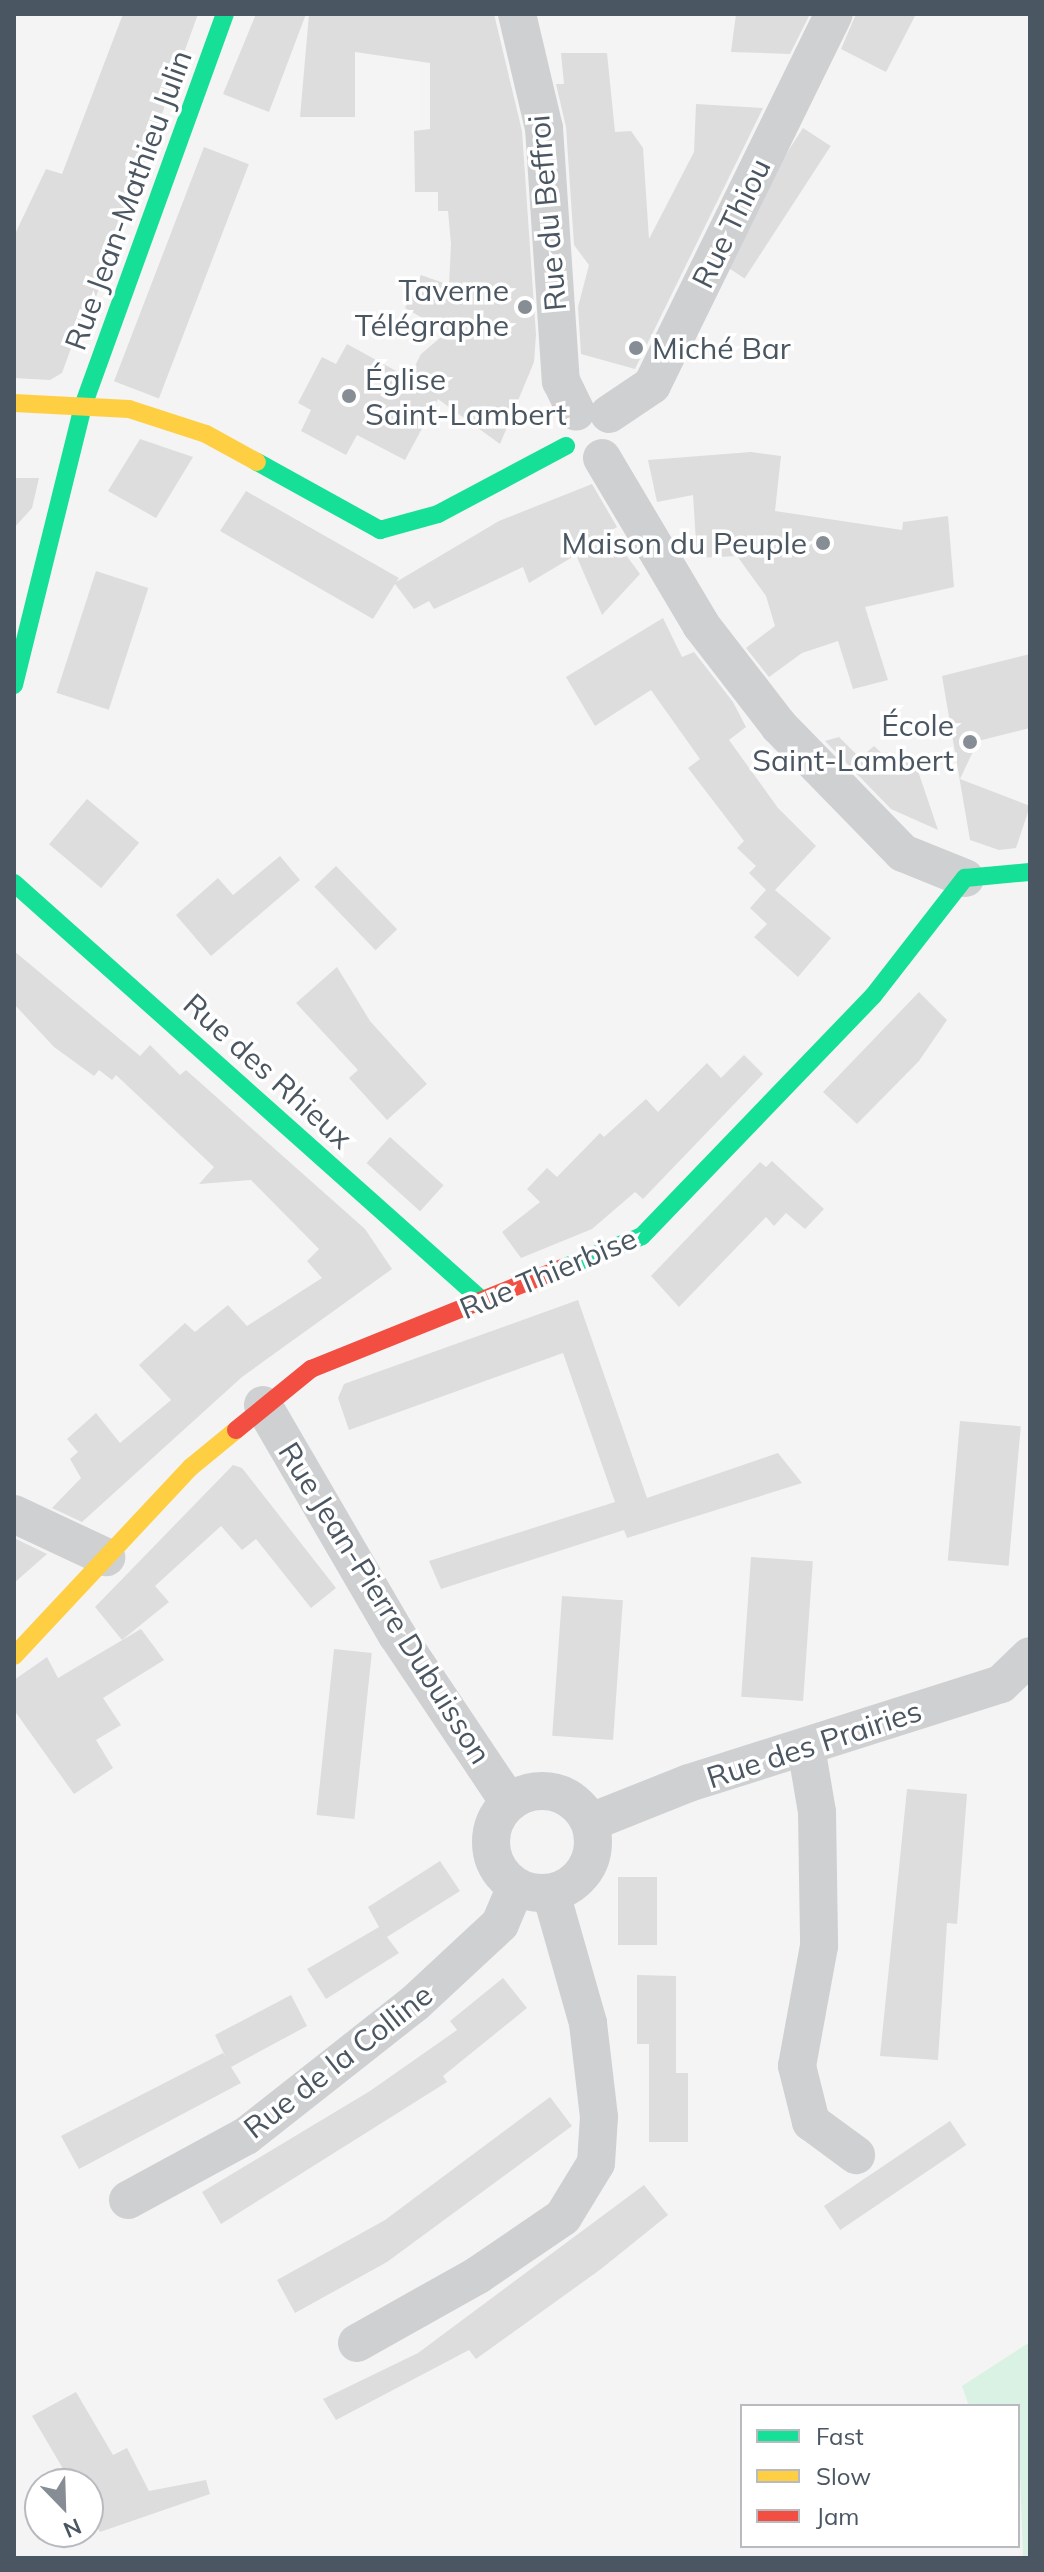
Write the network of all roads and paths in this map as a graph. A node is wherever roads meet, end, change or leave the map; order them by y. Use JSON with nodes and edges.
{"nodes":[{"id":1,"x":225,"y":14,"type":"edge"},
{"id":2,"x":517,"y":14,"type":"edge"},
{"id":3,"x":834,"y":14,"type":"edge"},
{"id":4,"x":14,"y":403,"type":"edge"},
{"id":5,"x":83,"y":406,"type":"junction"},
{"id":6,"x":584,"y":424,"type":"junction"},
{"id":7,"x":14,"y":685,"type":"edge"},
{"id":8,"x":1030,"y":872,"type":"edge"},
{"id":9,"x":965,"y":878,"type":"junction"},
{"id":10,"x":14,"y":883,"type":"edge"},
{"id":11,"x":484,"y":1302,"type":"junction"},
{"id":12,"x":263,"y":1405,"type":"junction"},
{"id":13,"x":14,"y":1514,"type":"edge"},
{"id":14,"x":106,"y":1557,"type":"junction"},
{"id":15,"x":14,"y":1656,"type":"edge"},
{"id":16,"x":1030,"y":1656,"type":"edge"},
{"id":17,"x":806,"y":1747,"type":"junction"},
{"id":18,"x":508,"y":1801,"type":"junction"},
{"id":19,"x":591,"y":1822,"type":"junction"},
{"id":20,"x":533,"y":1890,"type":"junction"},
{"id":21,"x":856,"y":2155,"type":"dead end"},
{"id":22,"x":128,"y":2200,"type":"dead end"},
{"id":23,"x":357,"y":2343,"type":"dead end"}],
"edges":[{"from":1,"to":5,"type":"street","name":"Rue Jean-Mathieu Julin"},
{"from":2,"to":6,"type":"street","name":"Rue du Beffroi"},
{"from":3,"to":6,"type":"street","name":"Rue Thiou"},
{"from":4,"to":5,"type":"street"},
{"from":5,"to":6,"type":"street"},
{"from":5,"to":7,"type":"street"},
{"from":6,"to":9,"type":"street"},
{"from":8,"to":9,"type":"street"},
{"from":9,"to":11,"type":"street","name":"Rue Thierbise"},
{"from":10,"to":11,"type":"street","name":"Rue des Rhieux"},
{"from":11,"to":12,"type":"street","name":"Rue Thierbise"},
{"from":12,"to":14,"type":"street","name":"Rue Thierbise"},
{"from":12,"to":18,"type":"street","name":"Rue Jean-Pierre Dubuisson"},
{"from":13,"to":14,"type":"street"},
{"from":14,"to":15,"type":"street","name":"Rue Thierbise"},
{"from":16,"to":17,"type":"street","name":"Rue des Prairies"},
{"from":17,"to":19,"type":"street","name":"Rue des Prairies"},
{"from":17,"to":21,"type":"street"},
{"from":18,"to":19,"type":"street"},
{"from":18,"to":20,"type":"street"},
{"from":19,"to":20,"type":"street"},
{"from":20,"to":22,"type":"street","name":"Rue de la Colline"},
{"from":20,"to":23,"type":"street"}]}
